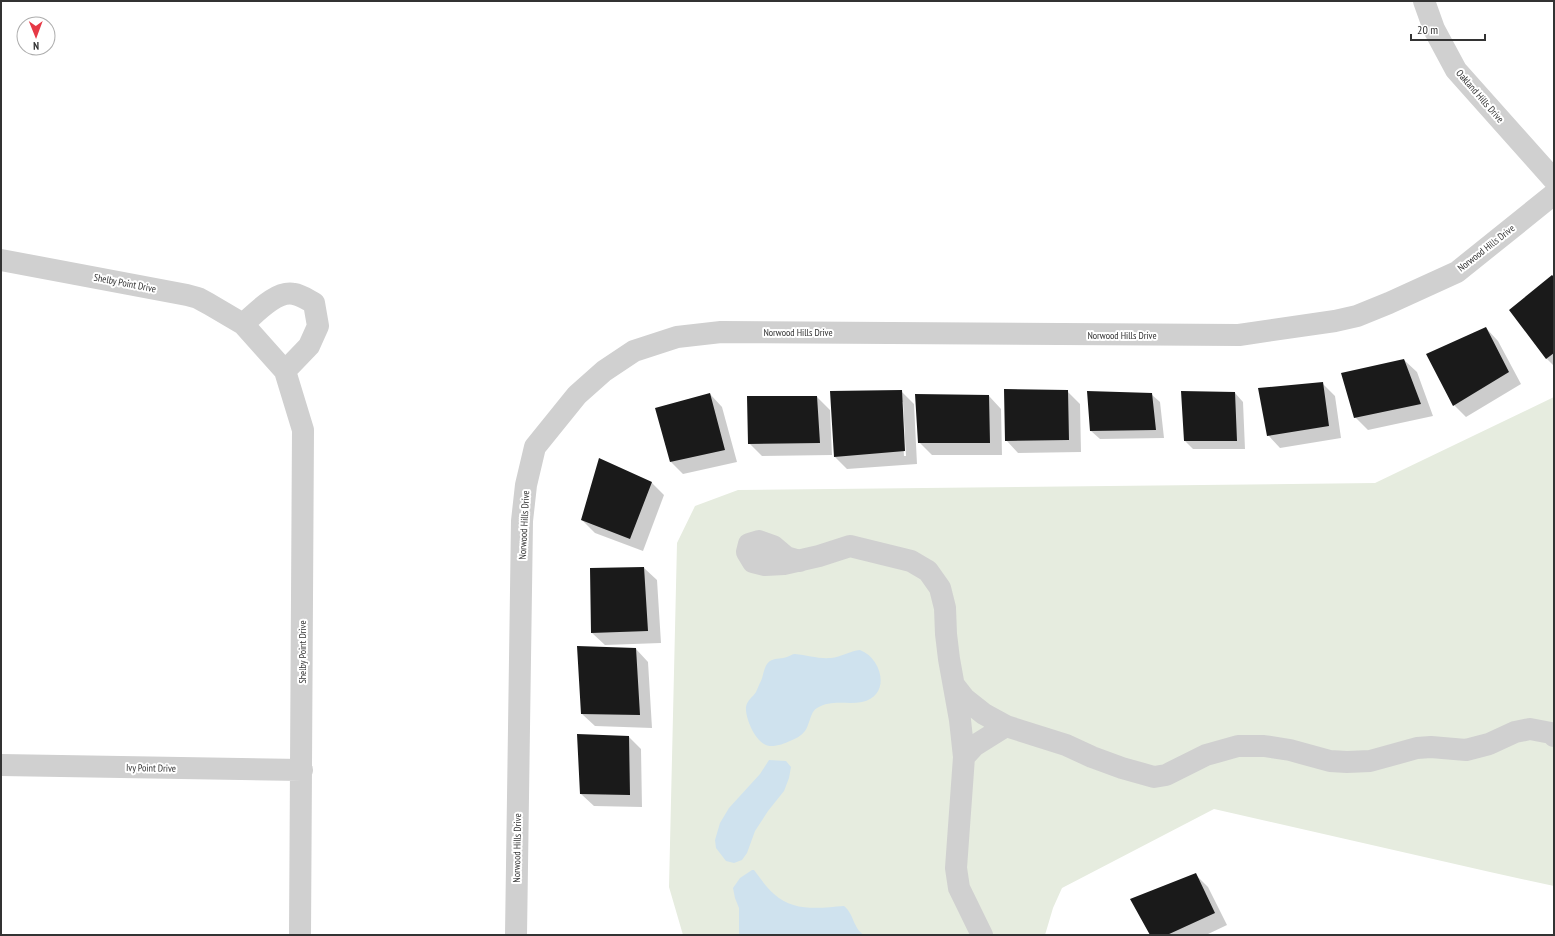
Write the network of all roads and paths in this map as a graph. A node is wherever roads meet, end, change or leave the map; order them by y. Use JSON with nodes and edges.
{"nodes":[{"id":1,"x":1424,"y":1,"type":"edge"},
{"id":2,"x":1554,"y":180,"type":"edge"},
{"id":3,"x":1554,"y":194,"type":"edge"},
{"id":4,"x":1,"y":260,"type":"edge"},
{"id":5,"x":243,"y":324,"type":"junction"},
{"id":6,"x":285,"y":371,"type":"junction"},
{"id":7,"x":800,"y":561,"type":"dead end"},
{"id":8,"x":954,"y":685,"type":"junction"},
{"id":9,"x":1006,"y":726,"type":"junction"},
{"id":10,"x":1554,"y":736,"type":"edge"},
{"id":11,"x":964,"y":758,"type":"junction"},
{"id":12,"x":1,"y":765,"type":"edge"},
{"id":13,"x":302,"y":770,"type":"junction"},
{"id":14,"x":300,"y":935,"type":"edge"},
{"id":15,"x":516,"y":935,"type":"edge"},
{"id":16,"x":982,"y":935,"type":"edge"}],
"edges":[{"from":1,"to":2,"type":"street","name":"Oakland Hills Drive"},
{"from":3,"to":15,"type":"street","name":"Norwood Hills Drive"},
{"from":4,"to":5,"type":"street","name":"Shelby Point Drive"},
{"from":5,"to":6,"type":"street","name":"Shelby Point Drive"},
{"from":5,"to":6,"type":"street"},
{"from":6,"to":13,"type":"street","name":"Shelby Point Drive"},
{"from":7,"to":8,"type":"street"},
{"from":8,"to":9,"type":"street"},
{"from":8,"to":11,"type":"street"},
{"from":9,"to":10,"type":"street"},
{"from":9,"to":11,"type":"street"},
{"from":11,"to":16,"type":"street"},
{"from":12,"to":13,"type":"street","name":"Ivy Point Drive"},
{"from":13,"to":14,"type":"street","name":"Shelby Point Drive"}]}
